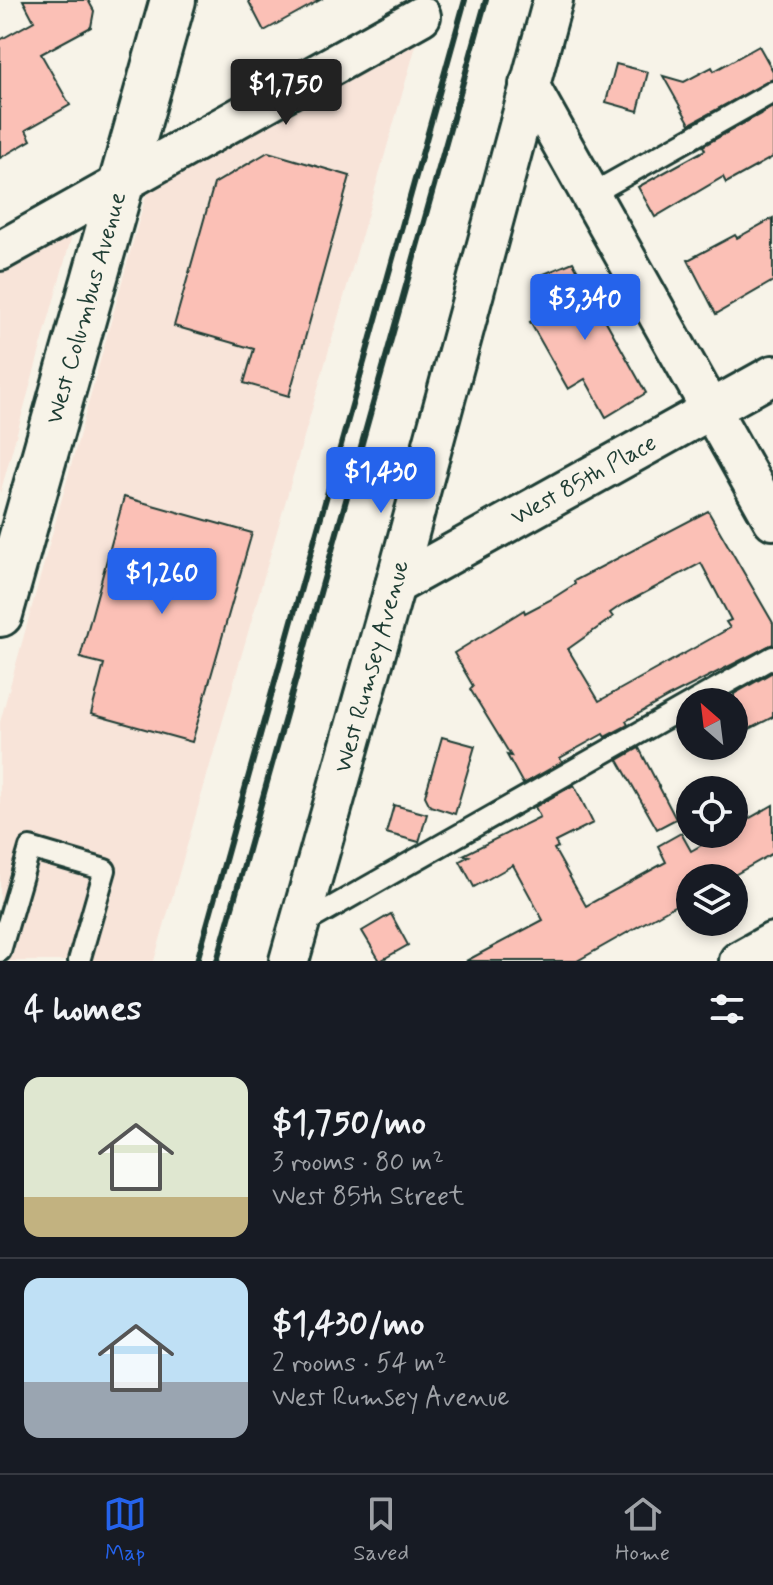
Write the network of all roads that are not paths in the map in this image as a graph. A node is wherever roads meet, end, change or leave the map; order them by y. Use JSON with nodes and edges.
{"nodes":[{"id":1,"x":173,"y":0,"type":"edge"},
{"id":2,"x":553,"y":0,"type":"edge"},
{"id":3,"x":421,"y":16,"type":"dead end"},
{"id":4,"x":529,"y":85,"type":"junction"},
{"id":5,"x":773,"y":92,"type":"edge"},
{"id":6,"x":121,"y":184,"type":"junction"},
{"id":7,"x":590,"y":195,"type":"junction"},
{"id":8,"x":0,"y":251,"type":"edge"},
{"id":9,"x":773,"y":375,"type":"edge"},
{"id":10,"x":711,"y":410,"type":"junction"},
{"id":11,"x":773,"y":520,"type":"edge"},
{"id":12,"x":395,"y":585,"type":"junction"},
{"id":13,"x":0,"y":614,"type":"edge"},
{"id":14,"x":773,"y":657,"type":"edge"},
{"id":15,"x":718,"y":688,"type":"edge"},
{"id":16,"x":676,"y":713,"type":"edge"},
{"id":17,"x":773,"y":942,"type":"edge"},
{"id":18,"x":294,"y":944,"type":"edge"},
{"id":19,"x":0,"y":951,"type":"edge"},
{"id":20,"x":79,"y":961,"type":"edge"},
{"id":21,"x":739,"y":961,"type":"edge"}],
"edges":[{"from":1,"to":6,"type":"main road","name":"West Columbus Avenue"},
{"from":2,"to":4,"type":"street","name":"West Rumsey Avenue"},
{"from":3,"to":6,"type":"street"},
{"from":4,"to":7,"type":"street"},
{"from":4,"to":12,"type":"street","name":"West Rumsey Avenue"},
{"from":5,"to":7,"type":"lane"},
{"from":6,"to":8,"type":"street"},
{"from":6,"to":13,"type":"main road","name":"West Columbus Avenue"},
{"from":7,"to":10,"type":"street"},
{"from":9,"to":10,"type":"street","name":"West 85th Place"},
{"from":10,"to":11,"type":"street"},
{"from":10,"to":12,"type":"street","name":"West 85th Place"},
{"from":12,"to":18,"type":"street","name":"West Rumsey Avenue"},
{"from":14,"to":15,"type":"lane"},
{"from":16,"to":18,"type":"lane"},
{"from":17,"to":21,"type":"street"},
{"from":19,"to":20,"type":"lane"}]}
